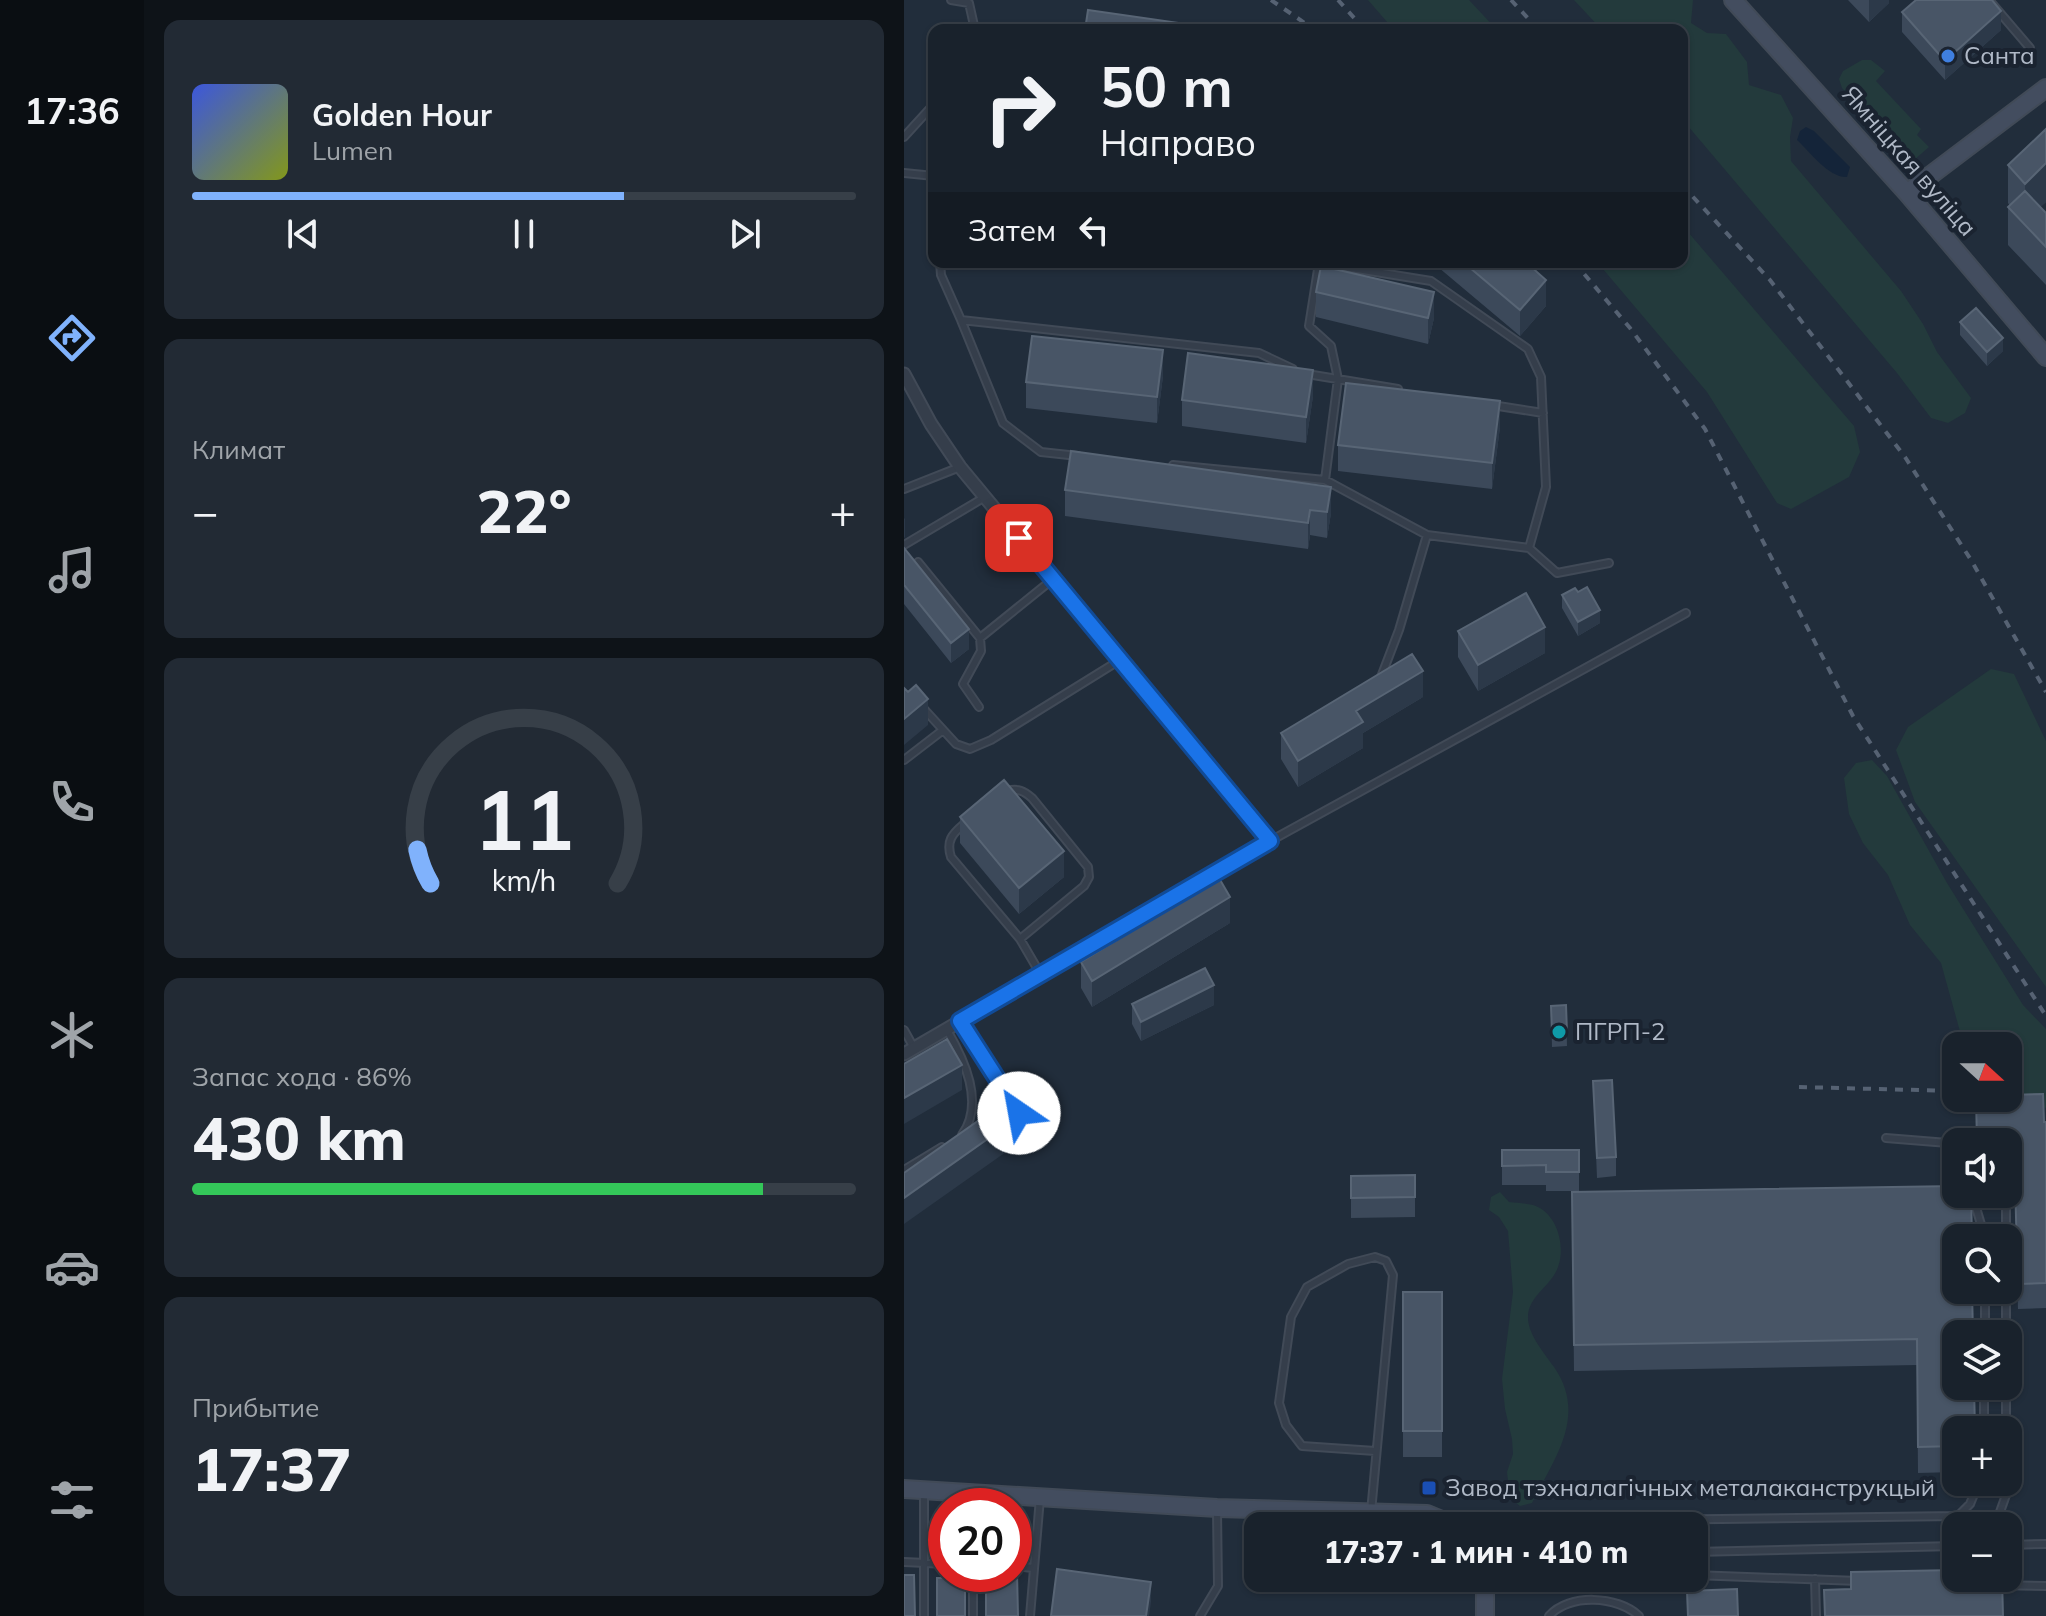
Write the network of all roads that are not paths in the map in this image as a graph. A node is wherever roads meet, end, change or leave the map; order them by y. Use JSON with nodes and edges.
{"nodes":[{"id":1,"x":951,"y":0,"type":"edge"},
{"id":2,"x":1733,"y":0,"type":"edge"},
{"id":3,"x":1989,"y":0,"type":"edge"},
{"id":4,"x":974,"y":24,"type":"edge"},
{"id":5,"x":2030,"y":48,"type":"dead end"},
{"id":6,"x":2046,"y":88,"type":"edge"},
{"id":7,"x":928,"y":111,"type":"edge"},
{"id":8,"x":904,"y":137,"type":"edge"},
{"id":9,"x":904,"y":173,"type":"edge"},
{"id":10,"x":928,"y":175,"type":"edge"},
{"id":11,"x":1907,"y":193,"type":"junction"},
{"id":12,"x":940,"y":268,"type":"edge"},
{"id":13,"x":1315,"y":268,"type":"edge"},
{"id":14,"x":1348,"y":268,"type":"edge"},
{"id":15,"x":961,"y":320,"type":"junction"},
{"id":16,"x":2046,"y":357,"type":"edge"},
{"id":17,"x":904,"y":374,"type":"edge"},
{"id":18,"x":1338,"y":379,"type":"junction"},
{"id":19,"x":1401,"y":390,"type":"edge"},
{"id":20,"x":1480,"y":402,"type":"edge"},
{"id":21,"x":1543,"y":413,"type":"junction"},
{"id":22,"x":1089,"y":457,"type":"edge"},
{"id":23,"x":1168,"y":465,"type":"edge"},
{"id":24,"x":960,"y":467,"type":"junction"},
{"id":25,"x":1325,"y":480,"type":"junction"},
{"id":26,"x":904,"y":489,"type":"edge"},
{"id":27,"x":985,"y":497,"type":"junction"},
{"id":28,"x":1427,"y":535,"type":"junction"},
{"id":29,"x":904,"y":545,"type":"edge"},
{"id":30,"x":1529,"y":548,"type":"junction"},
{"id":31,"x":918,"y":562,"type":"edge"},
{"id":32,"x":1609,"y":563,"type":"dead end"},
{"id":33,"x":1053,"y":579,"type":"junction"},
{"id":34,"x":1686,"y":613,"type":"dead end"},
{"id":35,"x":980,"y":638,"type":"junction"},
{"id":36,"x":1120,"y":660,"type":"junction"},
{"id":37,"x":1378,"y":684,"type":"edge"},
{"id":38,"x":914,"y":698,"type":"edge"},
{"id":39,"x":979,"y":707,"type":"dead end"},
{"id":40,"x":943,"y":730,"type":"junction"},
{"id":41,"x":904,"y":760,"type":"edge"},
{"id":42,"x":1000,"y":793,"type":"edge"},
{"id":43,"x":976,"y":813,"type":"edge"},
{"id":44,"x":1270,"y":841,"type":"junction"},
{"id":45,"x":1020,"y":939,"type":"junction"},
{"id":46,"x":1041,"y":975,"type":"junction"},
{"id":47,"x":960,"y":1021,"type":"junction"},
{"id":48,"x":947,"y":1029,"type":"junction"},
{"id":49,"x":904,"y":1030,"type":"edge"},
{"id":50,"x":909,"y":1051,"type":"edge"},
{"id":51,"x":1019,"y":1113,"type":"edge"},
{"id":52,"x":1886,"y":1138,"type":"dead end"},
{"id":53,"x":1942,"y":1143,"type":"edge"},
{"id":54,"x":904,"y":1170,"type":"edge"},
{"id":55,"x":1375,"y":1451,"type":"junction"},
{"id":56,"x":904,"y":1489,"type":"edge"},
{"id":57,"x":924,"y":1490,"type":"junction"},
{"id":58,"x":928,"y":1491,"type":"edge"},
{"id":59,"x":1973,"y":1496,"type":"edge"},
{"id":60,"x":1032,"y":1498,"type":"edge"},
{"id":61,"x":1040,"y":1498,"type":"junction"},
{"id":62,"x":1217,"y":1508,"type":"junction"},
{"id":63,"x":1371,"y":1512,"type":"joint"},
{"id":64,"x":1708,"y":1519,"type":"edge"},
{"id":65,"x":2046,"y":1544,"type":"edge"},
{"id":66,"x":2022,"y":1545,"type":"edge"},
{"id":67,"x":1942,"y":1546,"type":"edge"},
{"id":68,"x":1708,"y":1552,"type":"edge"},
{"id":69,"x":904,"y":1562,"type":"edge"},
{"id":70,"x":923,"y":1564,"type":"junction"},
{"id":71,"x":928,"y":1564,"type":"edge"},
{"id":72,"x":1033,"y":1568,"type":"joint"},
{"id":73,"x":1708,"y":1575,"type":"edge"},
{"id":74,"x":1815,"y":1579,"type":"junction"},
{"id":75,"x":1860,"y":1581,"type":"edge"},
{"id":76,"x":2022,"y":1586,"type":"edge"},
{"id":77,"x":2043,"y":1586,"type":"edge"},
{"id":78,"x":973,"y":1592,"type":"edge"},
{"id":79,"x":1485,"y":1592,"type":"edge"},
{"id":80,"x":2046,"y":1595,"type":"edge"},
{"id":81,"x":924,"y":1616,"type":"edge"},
{"id":82,"x":973,"y":1616,"type":"edge"},
{"id":83,"x":1030,"y":1616,"type":"edge"},
{"id":84,"x":1200,"y":1616,"type":"edge"},
{"id":85,"x":1485,"y":1616,"type":"edge"},
{"id":86,"x":1549,"y":1616,"type":"edge"},
{"id":87,"x":1639,"y":1616,"type":"edge"},
{"id":88,"x":1816,"y":1616,"type":"edge"}],
"edges":[{"from":1,"to":4,"type":"lane"},
{"from":2,"to":11,"type":"street","name":"Ямніцкая вуліца"},
{"from":3,"to":5,"type":"lane"},
{"from":6,"to":11,"type":"street"},
{"from":7,"to":8,"type":"lane"},
{"from":9,"to":10,"type":"lane"},
{"from":11,"to":16,"type":"street","name":"Ямніцкая вуліца"},
{"from":12,"to":15,"type":"lane"},
{"from":13,"to":18,"type":"lane"},
{"from":14,"to":21,"type":"lane"},
{"from":15,"to":18,"type":"lane"},
{"from":15,"to":22,"type":"lane"},
{"from":17,"to":24,"type":"street"},
{"from":18,"to":19,"type":"lane"},
{"from":18,"to":25,"type":"lane"},
{"from":20,"to":21,"type":"lane"},
{"from":21,"to":30,"type":"lane"},
{"from":23,"to":25,"type":"lane"},
{"from":24,"to":26,"type":"lane"},
{"from":24,"to":27,"type":"street"},
{"from":25,"to":28,"type":"lane"},
{"from":27,"to":29,"type":"lane"},
{"from":27,"to":33,"type":"street"},
{"from":28,"to":30,"type":"lane"},
{"from":28,"to":37,"type":"lane"},
{"from":30,"to":32,"type":"lane"},
{"from":31,"to":35,"type":"lane"},
{"from":33,"to":35,"type":"lane"},
{"from":33,"to":36,"type":"street"},
{"from":34,"to":44,"type":"lane"},
{"from":35,"to":39,"type":"lane"},
{"from":36,"to":40,"type":"lane"},
{"from":36,"to":44,"type":"street"},
{"from":38,"to":40,"type":"lane"},
{"from":40,"to":41,"type":"lane"},
{"from":42,"to":45,"type":"lane"},
{"from":43,"to":45,"type":"lane"},
{"from":44,"to":46,"type":"street"},
{"from":45,"to":46,"type":"lane"},
{"from":46,"to":47,"type":"street"},
{"from":47,"to":48,"type":"street"},
{"from":47,"to":51,"type":"lane"},
{"from":48,"to":50,"type":"street"},
{"from":48,"to":54,"type":"lane"},
{"from":49,"to":50,"type":"lane"},
{"from":52,"to":53,"type":"lane"},
{"from":55,"to":55,"type":"lane"},
{"from":55,"to":63,"type":"lane"},
{"from":56,"to":57,"type":"street"},
{"from":57,"to":58,"type":"street"},
{"from":57,"to":70,"type":"lane"},
{"from":59,"to":64,"type":"lane"},
{"from":60,"to":61,"type":"street"},
{"from":61,"to":62,"type":"street"},
{"from":61,"to":72,"type":"lane"},
{"from":62,"to":63,"type":"street"},
{"from":62,"to":84,"type":"lane"},
{"from":65,"to":66,"type":"lane"},
{"from":67,"to":68,"type":"lane"},
{"from":69,"to":70,"type":"lane"},
{"from":70,"to":71,"type":"lane"},
{"from":70,"to":81,"type":"lane"},
{"from":72,"to":83,"type":"lane"},
{"from":73,"to":74,"type":"lane"},
{"from":74,"to":75,"type":"lane"},
{"from":74,"to":88,"type":"lane"},
{"from":76,"to":77,"type":"lane"},
{"from":77,"to":80,"type":"lane"},
{"from":78,"to":82,"type":"lane"},
{"from":79,"to":85,"type":"street"},
{"from":86,"to":87,"type":"lane"}]}
